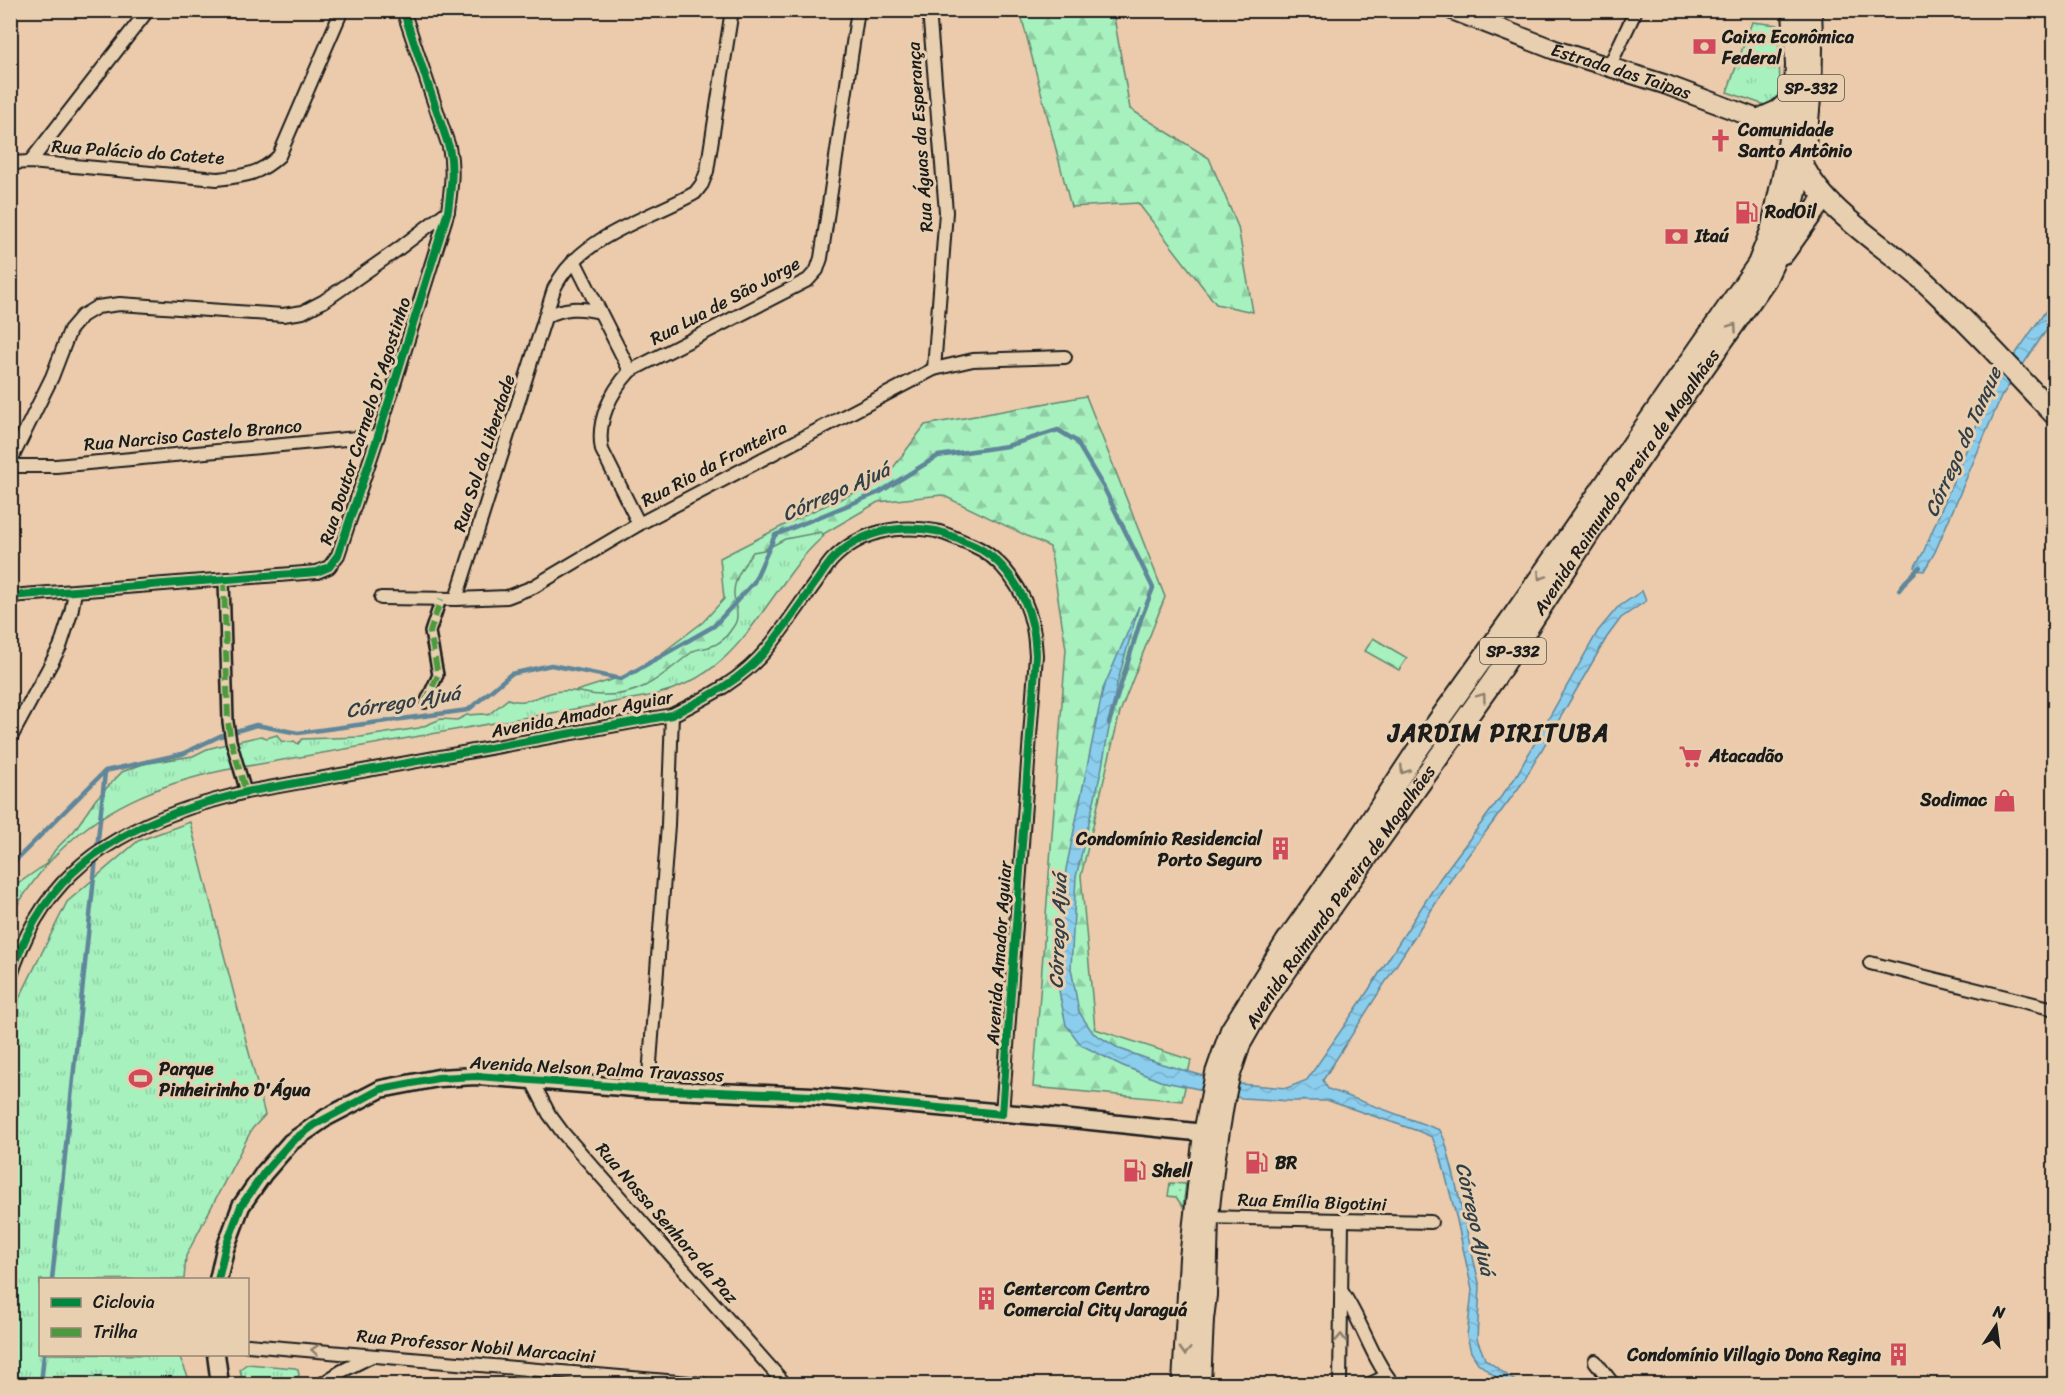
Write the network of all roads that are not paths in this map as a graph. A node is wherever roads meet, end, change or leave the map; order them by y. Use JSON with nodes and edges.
{"nodes":[{"id":1,"x":148,"y":10,"type":"edge"},
{"id":2,"x":342,"y":10,"type":"edge"},
{"id":3,"x":404,"y":10,"type":"edge"},
{"id":4,"x":732,"y":10,"type":"edge"},
{"id":5,"x":858,"y":10,"type":"edge"},
{"id":6,"x":929,"y":10,"type":"edge"},
{"id":7,"x":1452,"y":10,"type":"edge"},
{"id":8,"x":1636,"y":10,"type":"edge"},
{"id":9,"x":1793,"y":10,"type":"edge"},
{"id":10,"x":1811,"y":10,"type":"edge"},
{"id":11,"x":1609,"y":67,"type":"junction"},
{"id":12,"x":1794,"y":97,"type":"junction"},
{"id":13,"x":1760,"y":119,"type":"junction"},
{"id":14,"x":1790,"y":131,"type":"junction"},
{"id":15,"x":30,"y":162,"type":"junction"},
{"id":16,"x":10,"y":163,"type":"edge"},
{"id":17,"x":1802,"y":164,"type":"junction"},
{"id":18,"x":1824,"y":197,"type":"junction"},
{"id":19,"x":448,"y":211,"type":"junction"},
{"id":20,"x":574,"y":260,"type":"junction"},
{"id":21,"x":1766,"y":279,"type":"junction"},
{"id":22,"x":600,"y":312,"type":"junction"},
{"id":23,"x":545,"y":317,"type":"junction"},
{"id":24,"x":1065,"y":357,"type":"dead end"},
{"id":25,"x":934,"y":369,"type":"junction"},
{"id":26,"x":630,"y":371,"type":"junction"},
{"id":27,"x":2055,"y":414,"type":"edge"},
{"id":28,"x":378,"y":436,"type":"junction"},
{"id":29,"x":10,"y":464,"type":"edge"},
{"id":30,"x":639,"y":524,"type":"junction"},
{"id":31,"x":224,"y":579,"type":"junction"},
{"id":32,"x":75,"y":592,"type":"junction"},
{"id":33,"x":10,"y":596,"type":"edge"},
{"id":34,"x":381,"y":598,"type":"dead end"},
{"id":35,"x":441,"y":599,"type":"junction"},
{"id":36,"x":456,"y":599,"type":"junction"},
{"id":37,"x":425,"y":703,"type":"dead end"},
{"id":38,"x":672,"y":715,"type":"junction"},
{"id":39,"x":10,"y":739,"type":"edge"},
{"id":40,"x":246,"y":792,"type":"junction"},
{"id":41,"x":1870,"y":963,"type":"dead end"},
{"id":42,"x":10,"y":979,"type":"edge"},
{"id":43,"x":2055,"y":1009,"type":"edge"},
{"id":44,"x":1222,"y":1075,"type":"junction"},
{"id":45,"x":531,"y":1079,"type":"junction"},
{"id":46,"x":648,"y":1089,"type":"junction"},
{"id":47,"x":1002,"y":1114,"type":"junction"},
{"id":48,"x":1211,"y":1134,"type":"junction"},
{"id":49,"x":1201,"y":1216,"type":"junction"},
{"id":50,"x":1342,"y":1221,"type":"junction"},
{"id":51,"x":1431,"y":1222,"type":"dead end"},
{"id":52,"x":218,"y":1278,"type":"edge"},
{"id":53,"x":1341,"y":1291,"type":"junction"},
{"id":54,"x":249,"y":1345,"type":"edge"},
{"id":55,"x":374,"y":1355,"type":"junction"},
{"id":56,"x":216,"y":1356,"type":"edge"},
{"id":57,"x":1595,"y":1360,"type":"dead end"},
{"id":58,"x":1390,"y":1380,"type":"edge"},
{"id":59,"x":220,"y":1384,"type":"edge"},
{"id":60,"x":322,"y":1384,"type":"edge"},
{"id":61,"x":702,"y":1384,"type":"edge"},
{"id":62,"x":785,"y":1384,"type":"edge"},
{"id":63,"x":1184,"y":1384,"type":"edge"},
{"id":64,"x":1200,"y":1384,"type":"edge"},
{"id":65,"x":1340,"y":1384,"type":"edge"},
{"id":66,"x":1370,"y":1384,"type":"edge"},
{"id":67,"x":1613,"y":1384,"type":"edge"}],
"edges":[{"from":1,"to":15,"type":"street"},
{"from":2,"to":15,"type":"street","name":"Rua Palácio do Catete"},
{"from":3,"to":19,"type":"street","name":"Rua Doutor Carmelo D'Agostinho"},
{"from":4,"to":20,"type":"street","name":"Rua Sol da Liberdade"},
{"from":5,"to":26,"type":"street","name":"Rua Lua de São Jorge"},
{"from":6,"to":25,"type":"street","name":"Rua Águas da Esperança"},
{"from":7,"to":11,"type":"main road","name":"Estrada das Taipas"},
{"from":8,"to":11,"type":"street"},
{"from":9,"to":12,"type":"main road","name":"Avenida Raimundo Pereira de Magalhães","number":"SP-332"},
{"from":10,"to":17,"type":"main road","name":"Avenida Raimundo Pereira de Magalhães","number":"SP-332"},
{"from":11,"to":13,"type":"main road","name":"Estrada das Taipas"},
{"from":12,"to":13,"type":"main road"},
{"from":12,"to":14,"type":"main road","name":"Avenida Raimundo Pereira de Magalhães","number":"SP-332"},
{"from":13,"to":14,"type":"main road","name":"Estrada das Taipas"},
{"from":14,"to":17,"type":"main road"},
{"from":14,"to":44,"type":"main road","name":"Avenida Raimundo Pereira de Magalhães","number":"SP-332","one_way":true},
{"from":15,"to":16,"type":"street","name":"Rua Palácio do Catete"},
{"from":17,"to":18,"type":"main road"},
{"from":17,"to":21,"type":"main road","name":"Avenida Raimundo Pereira de Magalhães","number":"SP-332"},
{"from":18,"to":21,"type":"main road"},
{"from":18,"to":27,"type":"main road"},
{"from":19,"to":28,"type":"street","name":"Rua Doutor Carmelo D'Agostinho"},
{"from":19,"to":29,"type":"street"},
{"from":20,"to":22,"type":"street"},
{"from":20,"to":23,"type":"street","name":"Rua Sol da Liberdade"},
{"from":44,"to":21,"type":"main road","name":"Avenida Raimundo Pereira de Magalhães","number":"SP-332","one_way":true},
{"from":22,"to":23,"type":"street"},
{"from":22,"to":26,"type":"street"},
{"from":23,"to":36,"type":"street","name":"Rua Sol da Liberdade"},
{"from":24,"to":25,"type":"street","name":"Rua Rio da Fronteira"},
{"from":25,"to":30,"type":"street","name":"Rua Rio da Fronteira"},
{"from":26,"to":30,"type":"street","name":"Rua Lua de São Jorge"},
{"from":28,"to":29,"type":"street","name":"Rua Narciso Castelo Branco"},
{"from":28,"to":31,"type":"street","name":"Rua Doutor Carmelo D'Agostinho"},
{"from":30,"to":36,"type":"street","name":"Rua Rio da Fronteira"},
{"from":31,"to":32,"type":"street","name":"Rua Doutor Carmelo D'Agostinho"},
{"from":31,"to":40,"type":"street"},
{"from":32,"to":33,"type":"street","name":"Rua Doutor Carmelo D'Agostinho"},
{"from":32,"to":39,"type":"street"},
{"from":34,"to":35,"type":"street","name":"Rua Rio da Fronteira"},
{"from":35,"to":36,"type":"street","name":"Rua Rio da Fronteira"},
{"from":35,"to":37,"type":"street"},
{"from":38,"to":40,"type":"street","name":"Avenida Amador Aguiar"},
{"from":38,"to":46,"type":"street"},
{"from":38,"to":47,"type":"street","name":"Avenida Amador Aguiar"},
{"from":40,"to":42,"type":"street","name":"Avenida Amador Aguiar"},
{"from":41,"to":43,"type":"street"},
{"from":44,"to":48,"type":"main road","name":"Avenida Raimundo Pereira de Magalhães","number":"SP-332"},
{"from":45,"to":46,"type":"street","name":"Avenida Nelson Palma Travassos"},
{"from":45,"to":52,"type":"street","name":"Avenida Nelson Palma Travassos"},
{"from":45,"to":62,"type":"street","name":"Rua Nossa Senhora da Paz"},
{"from":46,"to":47,"type":"street","name":"Avenida Nelson Palma Travassos"},
{"from":47,"to":48,"type":"street","name":"Avenida Nelson Palma Travassos"},
{"from":48,"to":49,"type":"main road","name":"Avenida Raimundo Pereira de Magalhães","number":"SP-332"},
{"from":49,"to":50,"type":"street","name":"Rua Emília Bigotini"},
{"from":49,"to":63,"type":"main road","name":"Avenida Raimundo Pereira de Magalhães","number":"SP-332","one_way":true},
{"from":49,"to":64,"type":"main road","name":"Avenida Raimundo Pereira de Magalhães","number":"SP-332"},
{"from":50,"to":51,"type":"street","name":"Rua Emília Bigotini"},
{"from":50,"to":53,"type":"street"},
{"from":53,"to":58,"type":"street"},
{"from":65,"to":53,"type":"street","one_way":true},
{"from":55,"to":54,"type":"street","name":"Rua Professor Nobil Marcacini","one_way":true},
{"from":55,"to":60,"type":"street"},
{"from":55,"to":61,"type":"street","name":"Rua Professor Nobil Marcacini"},
{"from":56,"to":59,"type":"street"},
{"from":57,"to":67,"type":"street"},
{"from":58,"to":66,"type":"street"}]}
